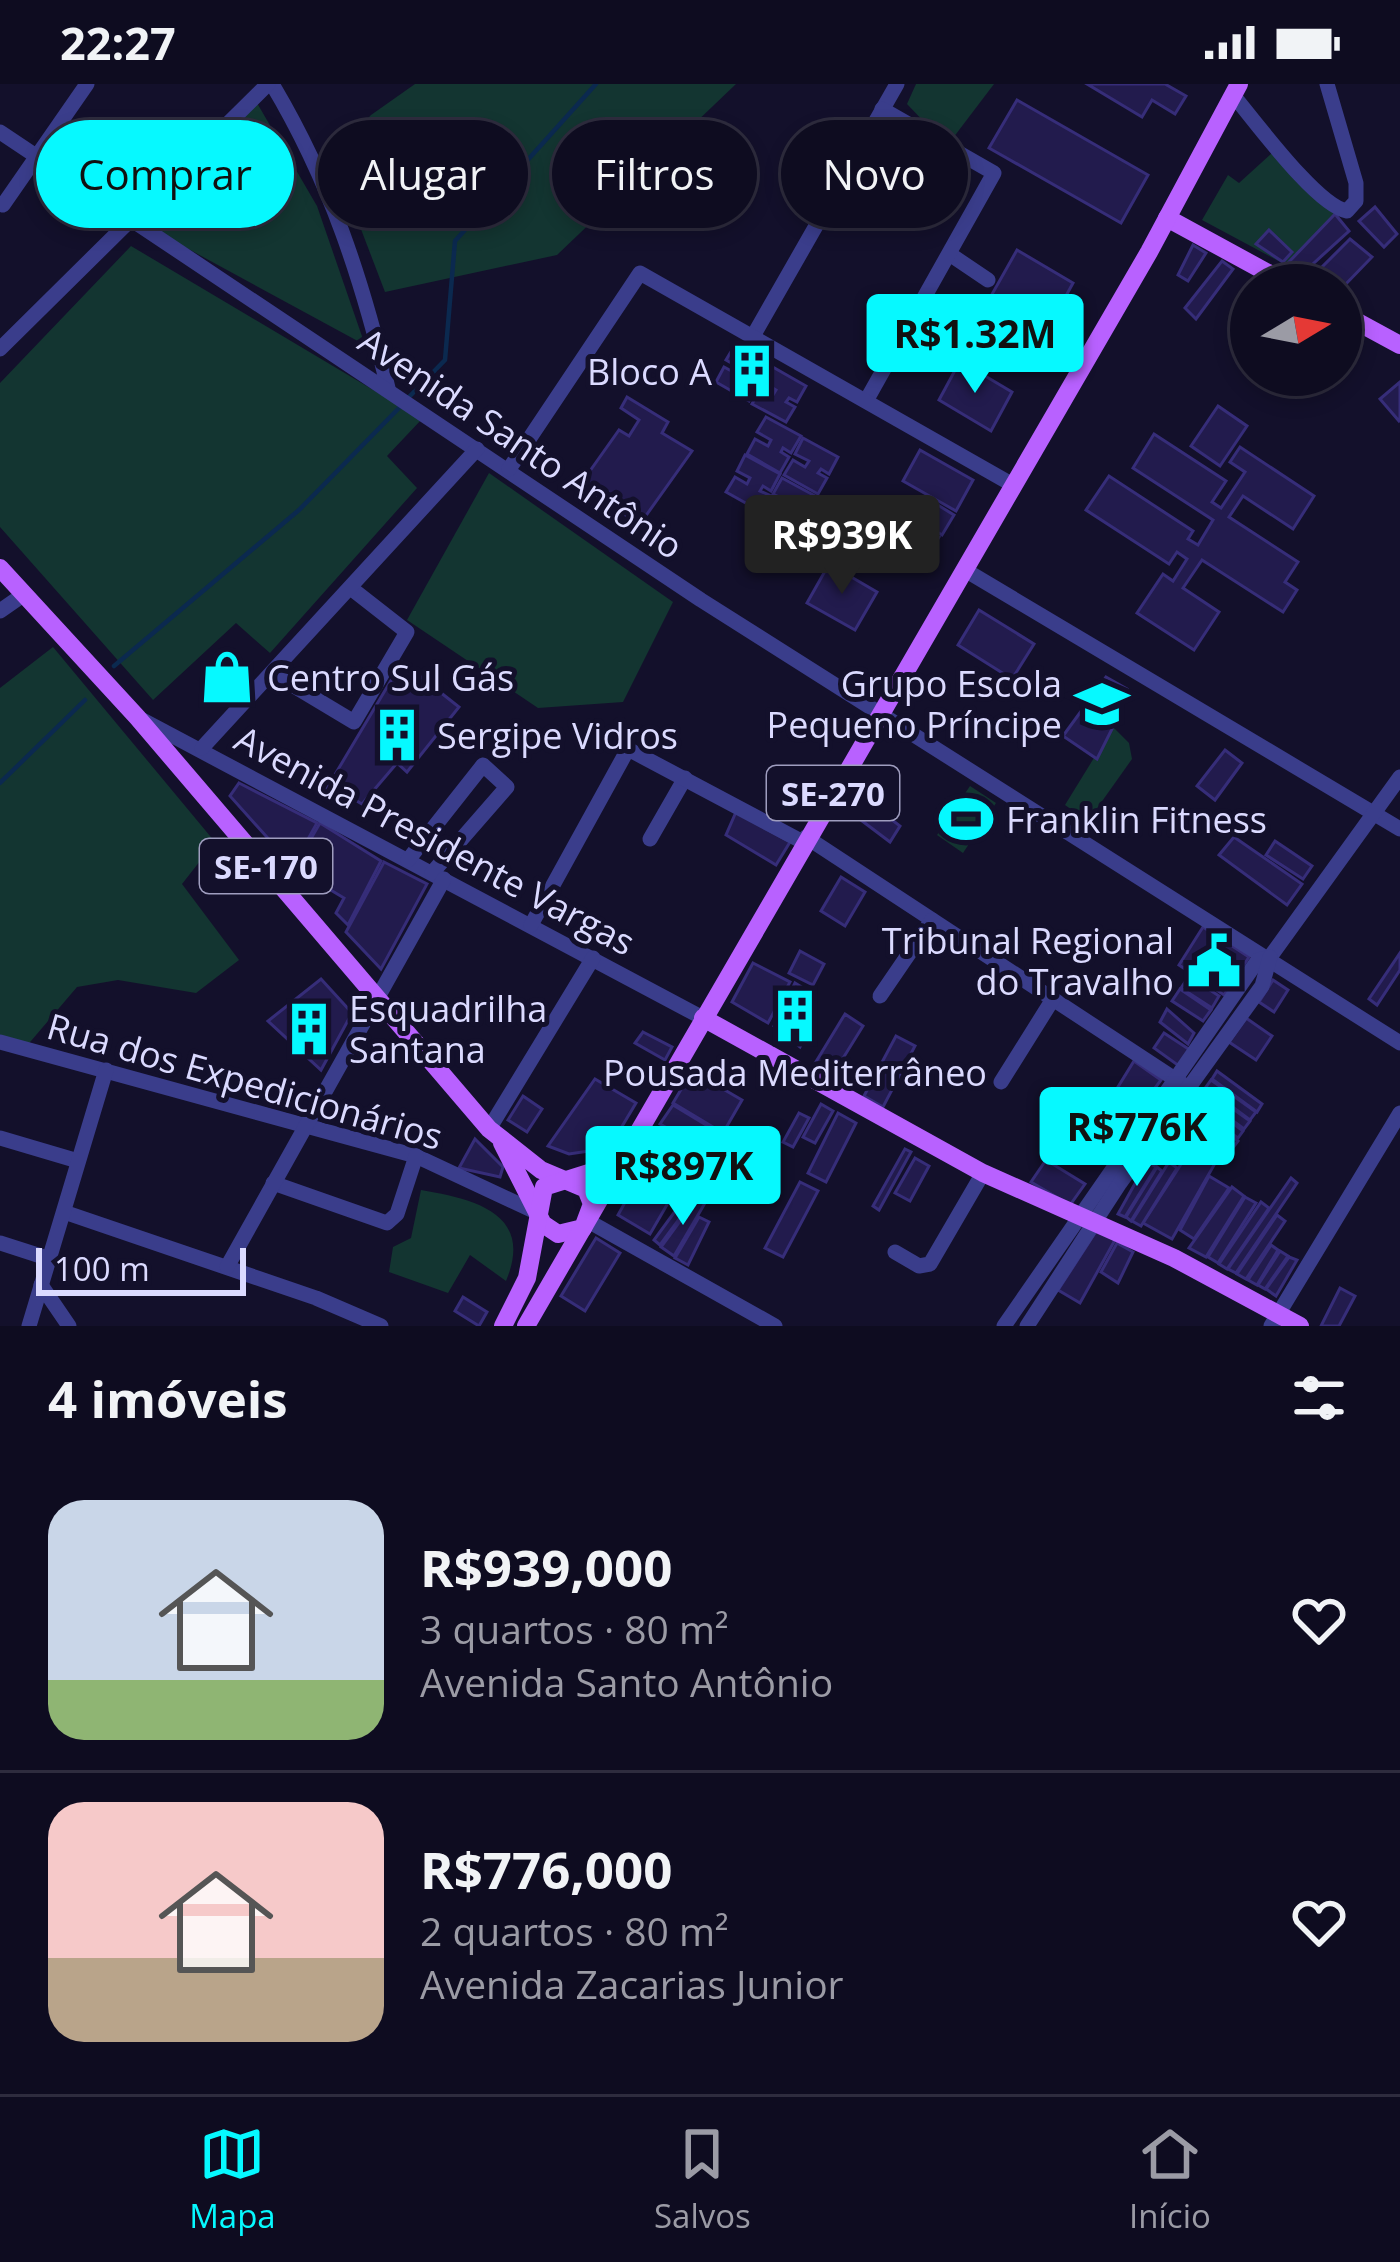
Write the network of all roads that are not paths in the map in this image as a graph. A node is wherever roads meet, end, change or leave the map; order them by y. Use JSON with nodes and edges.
{"nodes":[{"id":1,"x":87,"y":84,"type":"edge"},
{"id":2,"x":270,"y":84,"type":"edge"},
{"id":3,"x":897,"y":84,"type":"edge"},
{"id":4,"x":1327,"y":84,"type":"edge"},
{"id":5,"x":1236,"y":90,"type":"edge"},
{"id":6,"x":882,"y":109,"type":"junction"},
{"id":7,"x":62,"y":120,"type":"edge"},
{"id":8,"x":233,"y":120,"type":"edge"},
{"id":9,"x":0,"y":132,"type":"edge"},
{"id":10,"x":36,"y":154,"type":"edge"},
{"id":11,"x":36,"y":158,"type":"edge"},
{"id":12,"x":3,"y":206,"type":"edge"},
{"id":13,"x":1166,"y":218,"type":"junction"},
{"id":14,"x":121,"y":228,"type":"edge"},
{"id":15,"x":139,"y":228,"type":"edge"},
{"id":16,"x":951,"y":255,"type":"junction"},
{"id":17,"x":1250,"y":264,"type":"edge"},
{"id":18,"x":988,"y":280,"type":"dead end"},
{"id":19,"x":1362,"y":324,"type":"edge"},
{"id":20,"x":752,"y":338,"type":"junction"},
{"id":21,"x":1400,"y":345,"type":"edge"},
{"id":22,"x":0,"y":349,"type":"edge"},
{"id":23,"x":388,"y":388,"type":"junction"},
{"id":24,"x":866,"y":400,"type":"junction"},
{"id":25,"x":477,"y":448,"type":"junction"},
{"id":26,"x":509,"y":469,"type":"junction"},
{"id":27,"x":1012,"y":484,"type":"junction"},
{"id":28,"x":0,"y":568,"type":"edge"},
{"id":29,"x":965,"y":570,"type":"junction"},
{"id":30,"x":352,"y":590,"type":"junction"},
{"id":31,"x":23,"y":595,"type":"junction"},
{"id":32,"x":0,"y":611,"type":"edge"},
{"id":33,"x":274,"y":674,"type":"junction"},
{"id":34,"x":882,"y":712,"type":"junction"},
{"id":35,"x":137,"y":717,"type":"junction"},
{"id":36,"x":202,"y":748,"type":"junction"},
{"id":37,"x":1400,"y":777,"type":"edge"},
{"id":38,"x":685,"y":778,"type":"junction"},
{"id":39,"x":1374,"y":814,"type":"junction"},
{"id":40,"x":1400,"y":829,"type":"edge"},
{"id":41,"x":650,"y":838,"type":"dead end"},
{"id":42,"x":805,"y":839,"type":"junction"},
{"id":43,"x":408,"y":860,"type":"junction"},
{"id":44,"x":438,"y":876,"type":"junction"},
{"id":45,"x":932,"y":920,"type":"junction"},
{"id":46,"x":531,"y":925,"type":"junction"},
{"id":47,"x":1270,"y":957,"type":"junction"},
{"id":48,"x":593,"y":958,"type":"junction"},
{"id":49,"x":375,"y":994,"type":"junction"},
{"id":50,"x":880,"y":996,"type":"dead end"},
{"id":51,"x":1053,"y":999,"type":"junction"},
{"id":52,"x":704,"y":1018,"type":"junction"},
{"id":53,"x":0,"y":1042,"type":"edge"},
{"id":54,"x":1400,"y":1042,"type":"edge"},
{"id":55,"x":106,"y":1070,"type":"junction"},
{"id":56,"x":1001,"y":1082,"type":"dead end"},
{"id":57,"x":1180,"y":1083,"type":"junction"},
{"id":58,"x":1400,"y":1113,"type":"edge"},
{"id":59,"x":307,"y":1125,"type":"junction"},
{"id":60,"x":495,"y":1136,"type":"junction"},
{"id":61,"x":0,"y":1138,"type":"edge"},
{"id":62,"x":630,"y":1147,"type":"junction"},
{"id":63,"x":416,"y":1156,"type":"junction"},
{"id":64,"x":78,"y":1161,"type":"junction"},
{"id":65,"x":983,"y":1173,"type":"junction"},
{"id":66,"x":563,"y":1178,"type":"junction"},
{"id":67,"x":273,"y":1183,"type":"junction"},
{"id":68,"x":64,"y":1212,"type":"junction"},
{"id":69,"x":538,"y":1213,"type":"junction"},
{"id":70,"x":588,"y":1220,"type":"junction"},
{"id":71,"x":1087,"y":1220,"type":"junction"},
{"id":72,"x":0,"y":1243,"type":"edge"},
{"id":73,"x":895,"y":1252,"type":"dead end"},
{"id":74,"x":50,"y":1259,"type":"junction"},
{"id":75,"x":227,"y":1267,"type":"junction"},
{"id":76,"x":41,"y":1286,"type":"junction"},
{"id":77,"x":1274,"y":1320,"type":"edge"},
{"id":78,"x":29,"y":1326,"type":"edge"},
{"id":79,"x":69,"y":1326,"type":"edge"},
{"id":80,"x":381,"y":1326,"type":"edge"},
{"id":81,"x":503,"y":1326,"type":"edge"},
{"id":82,"x":526,"y":1326,"type":"edge"},
{"id":83,"x":775,"y":1326,"type":"edge"},
{"id":84,"x":1004,"y":1326,"type":"edge"},
{"id":85,"x":1027,"y":1326,"type":"edge"},
{"id":86,"x":1300,"y":1326,"type":"edge"}],
"edges":[{"from":1,"to":7,"type":"street"},
{"from":2,"to":8,"type":"street"},
{"from":2,"to":23,"type":"street"},
{"from":3,"to":6,"type":"street"},
{"from":4,"to":5,"type":"street"},
{"from":5,"to":13,"type":"main road","number":"SE-270"},
{"from":6,"to":16,"type":"street"},
{"from":6,"to":20,"type":"street"},
{"from":9,"to":10,"type":"street","name":"Avenida Santo Antônio"},
{"from":11,"to":12,"type":"street"},
{"from":13,"to":17,"type":"main road"},
{"from":13,"to":27,"type":"main road","number":"SE-270"},
{"from":14,"to":22,"type":"street"},
{"from":15,"to":23,"type":"street","name":"Avenida Santo Antônio"},
{"from":16,"to":18,"type":"street"},
{"from":16,"to":24,"type":"street"},
{"from":19,"to":21,"type":"main road"},
{"from":20,"to":24,"type":"street"},
{"from":20,"to":26,"type":"street"},
{"from":23,"to":25,"type":"street","name":"Avenida Santo Antônio"},
{"from":24,"to":27,"type":"street"},
{"from":25,"to":26,"type":"street","name":"Avenida Santo Antônio"},
{"from":25,"to":30,"type":"street"},
{"from":26,"to":34,"type":"street","name":"Avenida Santo Antônio"},
{"from":27,"to":29,"type":"main road","number":"SE-270"},
{"from":28,"to":31,"type":"main road","number":"SE-170"},
{"from":29,"to":34,"type":"main road","number":"SE-270"},
{"from":29,"to":39,"type":"street"},
{"from":30,"to":33,"type":"street"},
{"from":30,"to":33,"type":"street"},
{"from":31,"to":32,"type":"street"},
{"from":31,"to":35,"type":"main road","number":"SE-170"},
{"from":33,"to":36,"type":"street"},
{"from":34,"to":42,"type":"main road","number":"SE-270"},
{"from":34,"to":47,"type":"street","name":"Avenida Santo Antônio"},
{"from":35,"to":36,"type":"street","name":"Avenida Presidente Vargas"},
{"from":35,"to":49,"type":"main road","number":"SE-170"},
{"from":36,"to":43,"type":"street","name":"Avenida Presidente Vargas"},
{"from":37,"to":39,"type":"street"},
{"from":38,"to":41,"type":"street"},
{"from":38,"to":42,"type":"street"},
{"from":38,"to":46,"type":"street"},
{"from":39,"to":40,"type":"street"},
{"from":39,"to":47,"type":"street"},
{"from":42,"to":45,"type":"street"},
{"from":42,"to":52,"type":"main road","number":"SE-270"},
{"from":43,"to":44,"type":"street","name":"Avenida Presidente Vargas"},
{"from":43,"to":44,"type":"street"},
{"from":44,"to":46,"type":"street","name":"Avenida Presidente Vargas"},
{"from":44,"to":49,"type":"street"},
{"from":45,"to":50,"type":"street"},
{"from":45,"to":51,"type":"street"},
{"from":46,"to":48,"type":"street","name":"Avenida Presidente Vargas"},
{"from":47,"to":54,"type":"street","name":"Avenida Santo Antônio"},
{"from":47,"to":57,"type":"street"},
{"from":48,"to":52,"type":"street","name":"Avenida Presidente Vargas"},
{"from":48,"to":60,"type":"street"},
{"from":49,"to":59,"type":"street"},
{"from":49,"to":60,"type":"main road","number":"SE-170"},
{"from":51,"to":56,"type":"street"},
{"from":51,"to":57,"type":"street"},
{"from":52,"to":62,"type":"main road","number":"SE-270"},
{"from":52,"to":65,"type":"main road"},
{"from":53,"to":55,"type":"street","name":"Rua dos Expedicionários"},
{"from":55,"to":59,"type":"street","name":"Rua dos Expedicionários"},
{"from":55,"to":64,"type":"street"},
{"from":57,"to":71,"type":"street"},
{"from":58,"to":77,"type":"street"},
{"from":59,"to":63,"type":"street","name":"Rua dos Expedicionários"},
{"from":59,"to":67,"type":"street"},
{"from":60,"to":66,"type":"main road"},
{"from":60,"to":69,"type":"main road"},
{"from":61,"to":64,"type":"street"},
{"from":62,"to":66,"type":"main road"},
{"from":62,"to":70,"type":"main road","number":"SE-270"},
{"from":63,"to":67,"type":"street"},
{"from":63,"to":69,"type":"street","name":"Rua dos Expedicionários"},
{"from":64,"to":68,"type":"street"},
{"from":65,"to":71,"type":"main road"},
{"from":65,"to":73,"type":"street"},
{"from":66,"to":69,"type":"main road"},
{"from":66,"to":70,"type":"main road"},
{"from":67,"to":75,"type":"street"},
{"from":68,"to":74,"type":"street"},
{"from":68,"to":75,"type":"street"},
{"from":69,"to":70,"type":"main road"},
{"from":69,"to":81,"type":"main road"},
{"from":70,"to":82,"type":"main road","number":"SE-270"},
{"from":70,"to":83,"type":"street"},
{"from":71,"to":77,"type":"main road"},
{"from":71,"to":84,"type":"street"},
{"from":71,"to":85,"type":"street"},
{"from":72,"to":74,"type":"street"},
{"from":74,"to":76,"type":"street"},
{"from":75,"to":80,"type":"street"},
{"from":76,"to":78,"type":"street"},
{"from":76,"to":79,"type":"street"},
{"from":77,"to":86,"type":"main road"}]}
